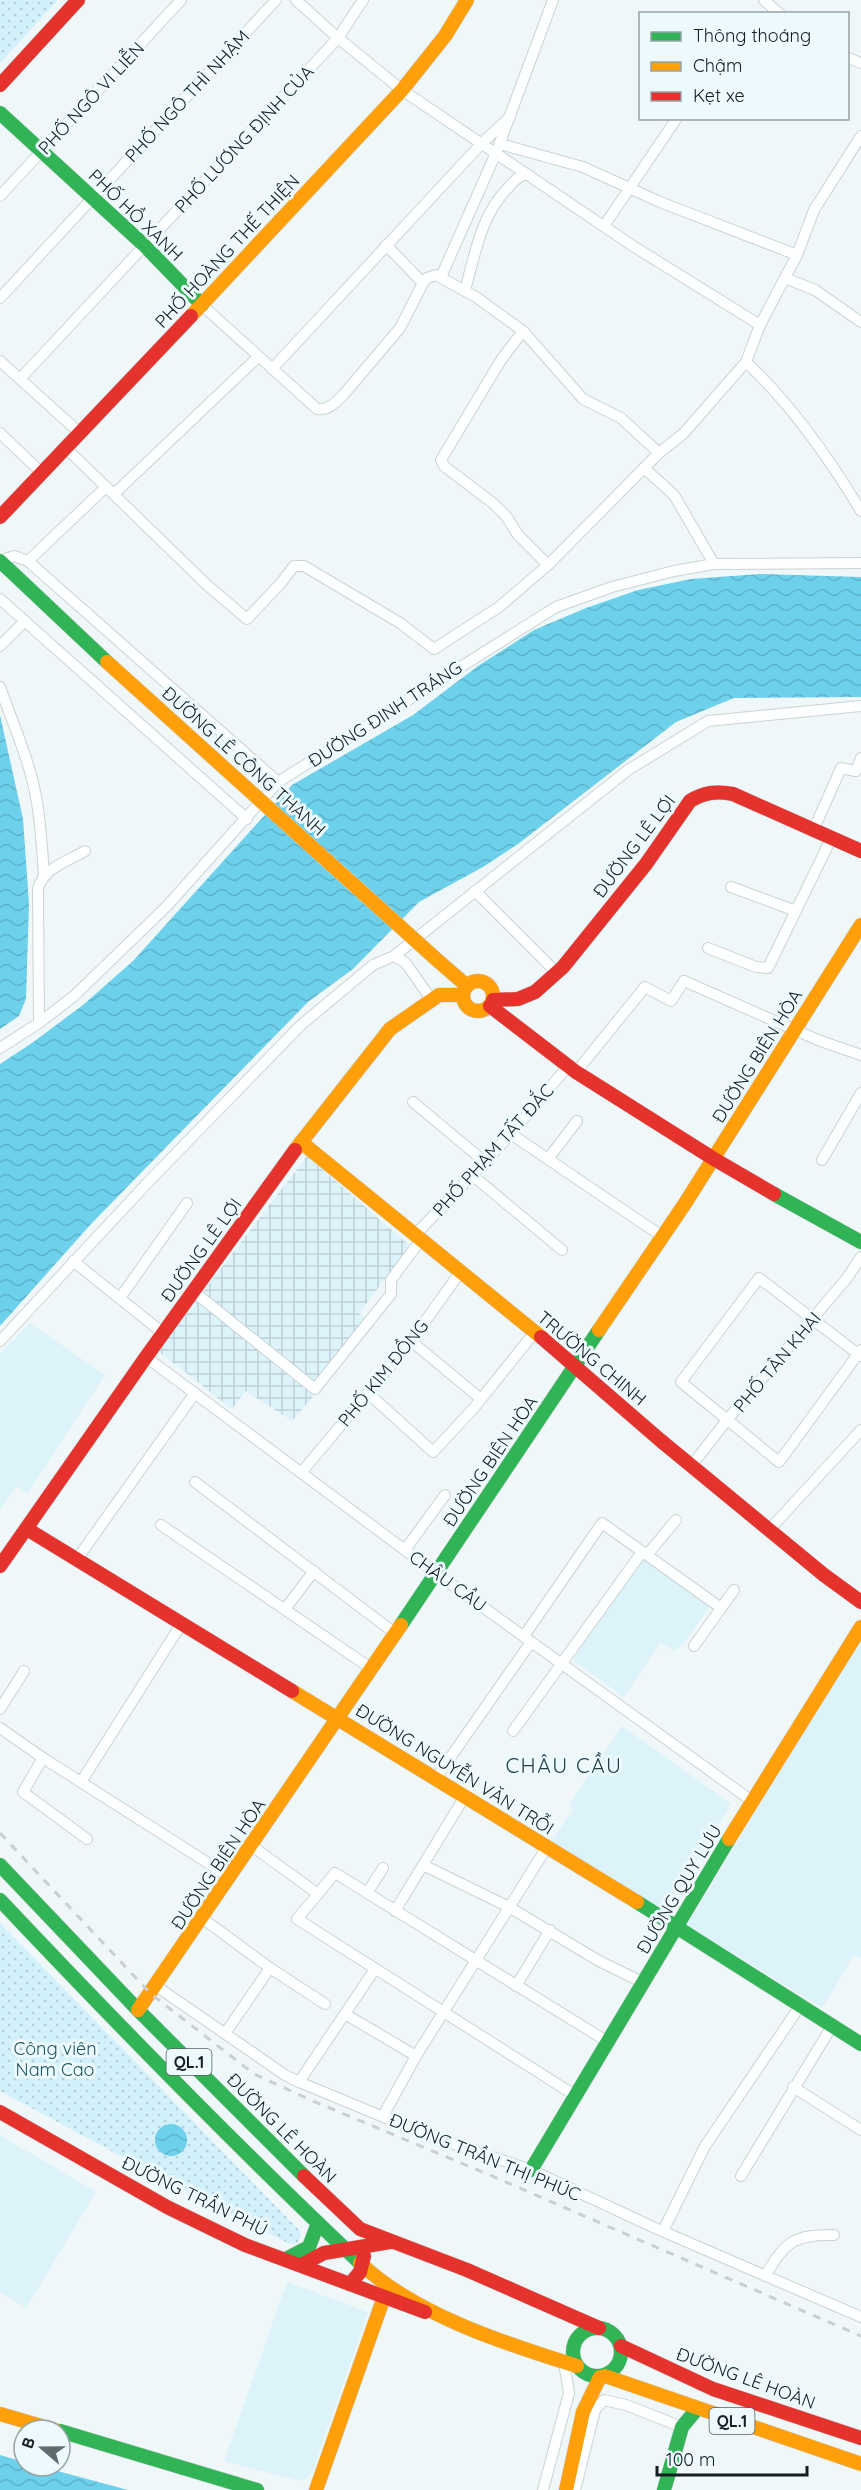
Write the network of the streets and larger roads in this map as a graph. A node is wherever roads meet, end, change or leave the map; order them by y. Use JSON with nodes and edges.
{"nodes":[{"id":1,"x":78,"y":0,"type":"edge"},
{"id":2,"x":181,"y":0,"type":"edge"},
{"id":3,"x":276,"y":0,"type":"edge"},
{"id":4,"x":296,"y":0,"type":"edge"},
{"id":5,"x":363,"y":0,"type":"edge"},
{"id":6,"x":467,"y":0,"type":"edge"},
{"id":7,"x":552,"y":0,"type":"edge"},
{"id":8,"x":764,"y":0,"type":"edge"},
{"id":9,"x":778,"y":12,"type":"edge"},
{"id":10,"x":338,"y":38,"type":"junction"},
{"id":11,"x":0,"y":85,"type":"edge"},
{"id":12,"x":402,"y":90,"type":"junction"},
{"id":13,"x":0,"y":114,"type":"edge"},
{"id":14,"x":510,"y":117,"type":"junction"},
{"id":15,"x":676,"y":120,"type":"edge"},
{"id":16,"x":861,"y":135,"type":"edge"},
{"id":17,"x":482,"y":143,"type":"junction"},
{"id":18,"x":498,"y":148,"type":"junction"},
{"id":19,"x":42,"y":152,"type":"junction"},
{"id":20,"x":527,"y":174,"type":"junction"},
{"id":21,"x":629,"y":189,"type":"junction"},
{"id":22,"x":0,"y":196,"type":"edge"},
{"id":23,"x":93,"y":198,"type":"junction"},
{"id":24,"x":604,"y":226,"type":"junction"},
{"id":25,"x":144,"y":245,"type":"junction"},
{"id":26,"x":386,"y":245,"type":"junction"},
{"id":27,"x":797,"y":255,"type":"junction"},
{"id":28,"x":441,"y":277,"type":"junction"},
{"id":29,"x":785,"y":278,"type":"junction"},
{"id":30,"x":423,"y":283,"type":"junction"},
{"id":31,"x":465,"y":291,"type":"junction"},
{"id":32,"x":0,"y":298,"type":"edge"},
{"id":33,"x":202,"y":305,"type":"junction"},
{"id":34,"x":861,"y":322,"type":"edge"},
{"id":35,"x":760,"y":325,"type":"junction"},
{"id":36,"x":523,"y":331,"type":"junction"},
{"id":37,"x":258,"y":357,"type":"junction"},
{"id":38,"x":0,"y":361,"type":"edge"},
{"id":39,"x":746,"y":362,"type":"junction"},
{"id":40,"x":272,"y":369,"type":"junction"},
{"id":41,"x":20,"y":379,"type":"junction"},
{"id":42,"x":0,"y":434,"type":"edge"},
{"id":43,"x":81,"y":434,"type":"junction"},
{"id":44,"x":67,"y":448,"type":"junction"},
{"id":45,"x":659,"y":453,"type":"junction"},
{"id":46,"x":644,"y":468,"type":"junction"},
{"id":47,"x":43,"y":474,"type":"junction"},
{"id":48,"x":110,"y":491,"type":"junction"},
{"id":49,"x":861,"y":511,"type":"edge"},
{"id":50,"x":0,"y":517,"type":"edge"},
{"id":51,"x":0,"y":561,"type":"edge"},
{"id":52,"x":28,"y":561,"type":"junction"},
{"id":53,"x":861,"y":563,"type":"edge"},
{"id":54,"x":714,"y":564,"type":"junction"},
{"id":55,"x":548,"y":565,"type":"junction"},
{"id":56,"x":0,"y":599,"type":"edge"},
{"id":57,"x":24,"y":622,"type":"junction"},
{"id":58,"x":0,"y":646,"type":"edge"},
{"id":59,"x":0,"y":687,"type":"edge"},
{"id":60,"x":861,"y":706,"type":"edge"},
{"id":61,"x":861,"y":758,"type":"edge"},
{"id":62,"x":278,"y":782,"type":"junction"},
{"id":63,"x":247,"y":819,"type":"junction"},
{"id":64,"x":813,"y":831,"type":"junction"},
{"id":65,"x":831,"y":839,"type":"junction"},
{"id":66,"x":85,"y":851,"type":"dead end"},
{"id":67,"x":861,"y":851,"type":"edge"},
{"id":68,"x":44,"y":875,"type":"junction"},
{"id":69,"x":731,"y":887,"type":"dead end"},
{"id":70,"x":475,"y":891,"type":"junction"},
{"id":71,"x":796,"y":911,"type":"junction"},
{"id":72,"x":861,"y":925,"type":"edge"},
{"id":73,"x":708,"y":948,"type":"dead end"},
{"id":74,"x":394,"y":956,"type":"junction"},
{"id":75,"x":557,"y":973,"type":"junction"},
{"id":76,"x":465,"y":991,"type":"junction"},
{"id":77,"x":430,"y":999,"type":"junction"},
{"id":78,"x":492,"y":1003,"type":"junction"},
{"id":79,"x":39,"y":1023,"type":"junction"},
{"id":80,"x":795,"y":1029,"type":"junction"},
{"id":81,"x":0,"y":1048,"type":"edge"},
{"id":82,"x":861,"y":1055,"type":"edge"},
{"id":83,"x":572,"y":1069,"type":"junction"},
{"id":84,"x":861,"y":1093,"type":"edge"},
{"id":85,"x":413,"y":1102,"type":"dead end"},
{"id":86,"x":577,"y":1120,"type":"dead end"},
{"id":87,"x":511,"y":1134,"type":"junction"},
{"id":88,"x":301,"y":1142,"type":"junction"},
{"id":89,"x":548,"y":1159,"type":"junction"},
{"id":90,"x":714,"y":1159,"type":"junction"},
{"id":91,"x":822,"y":1161,"type":"dead end"},
{"id":92,"x":484,"y":1162,"type":"junction"},
{"id":93,"x":472,"y":1175,"type":"junction"},
{"id":94,"x":187,"y":1203,"type":"dead end"},
{"id":95,"x":419,"y":1236,"type":"junction"},
{"id":96,"x":663,"y":1237,"type":"junction"},
{"id":97,"x":861,"y":1242,"type":"edge"},
{"id":98,"x":562,"y":1250,"type":"dead end"},
{"id":99,"x":861,"y":1257,"type":"edge"},
{"id":100,"x":73,"y":1261,"type":"junction"},
{"id":101,"x":461,"y":1270,"type":"junction"},
{"id":102,"x":193,"y":1291,"type":"junction"},
{"id":103,"x":120,"y":1298,"type":"junction"},
{"id":104,"x":813,"y":1320,"type":"junction"},
{"id":105,"x":163,"y":1333,"type":"junction"},
{"id":106,"x":534,"y":1333,"type":"junction"},
{"id":107,"x":0,"y":1341,"type":"edge"},
{"id":108,"x":411,"y":1341,"type":"junction"},
{"id":109,"x":860,"y":1353,"type":"edge"},
{"id":110,"x":146,"y":1357,"type":"junction"},
{"id":111,"x":577,"y":1366,"type":"junction"},
{"id":112,"x":195,"y":1393,"type":"junction"},
{"id":113,"x":368,"y":1393,"type":"junction"},
{"id":114,"x":481,"y":1399,"type":"junction"},
{"id":115,"x":727,"y":1420,"type":"junction"},
{"id":116,"x":861,"y":1430,"type":"edge"},
{"id":117,"x":692,"y":1466,"type":"junction"},
{"id":118,"x":301,"y":1473,"type":"junction"},
{"id":119,"x":195,"y":1482,"type":"dead end"},
{"id":120,"x":444,"y":1495,"type":"dead end"},
{"id":121,"x":676,"y":1520,"type":"dead end"},
{"id":122,"x":161,"y":1525,"type":"dead end"},
{"id":123,"x":27,"y":1529,"type":"junction"},
{"id":124,"x":770,"y":1529,"type":"junction"},
{"id":125,"x":405,"y":1550,"type":"junction"},
{"id":126,"x":645,"y":1554,"type":"junction"},
{"id":127,"x":77,"y":1559,"type":"junction"},
{"id":128,"x":0,"y":1566,"type":"edge"},
{"id":129,"x":314,"y":1571,"type":"junction"},
{"id":130,"x":437,"y":1574,"type":"junction"},
{"id":131,"x":734,"y":1590,"type":"dead end"},
{"id":132,"x":861,"y":1602,"type":"edge"},
{"id":133,"x":721,"y":1608,"type":"junction"},
{"id":134,"x":285,"y":1609,"type":"junction"},
{"id":135,"x":182,"y":1623,"type":"junction"},
{"id":136,"x":861,"y":1627,"type":"edge"},
{"id":137,"x":396,"y":1634,"type":"junction"},
{"id":138,"x":528,"y":1639,"type":"junction"},
{"id":139,"x":694,"y":1646,"type":"dead end"},
{"id":140,"x":562,"y":1664,"type":"junction"},
{"id":141,"x":372,"y":1669,"type":"junction"},
{"id":142,"x":24,"y":1671,"type":"dead end"},
{"id":143,"x":0,"y":1709,"type":"edge"},
{"id":144,"x":338,"y":1718,"type":"junction"},
{"id":145,"x":0,"y":1728,"type":"edge"},
{"id":146,"x":513,"y":1731,"type":"dead end"},
{"id":147,"x":43,"y":1758,"type":"junction"},
{"id":148,"x":436,"y":1778,"type":"junction"},
{"id":149,"x":81,"y":1782,"type":"junction"},
{"id":150,"x":465,"y":1796,"type":"junction"},
{"id":151,"x":752,"y":1801,"type":"junction"},
{"id":152,"x":87,"y":1839,"type":"dead end"},
{"id":153,"x":252,"y":1845,"type":"junction"},
{"id":154,"x":547,"y":1846,"type":"junction"},
{"id":155,"x":0,"y":1865,"type":"edge"},
{"id":156,"x":423,"y":1865,"type":"junction"},
{"id":157,"x":383,"y":1868,"type":"dead end"},
{"id":158,"x":230,"y":1877,"type":"junction"},
{"id":159,"x":367,"y":1893,"type":"junction"},
{"id":160,"x":318,"y":1894,"type":"junction"},
{"id":161,"x":0,"y":1900,"type":"edge"},
{"id":162,"x":509,"y":1907,"type":"junction"},
{"id":163,"x":395,"y":1911,"type":"junction"},
{"id":164,"x":202,"y":1918,"type":"junction"},
{"id":165,"x":678,"y":1927,"type":"junction"},
{"id":166,"x":550,"y":1930,"type":"junction"},
{"id":167,"x":475,"y":1961,"type":"junction"},
{"id":168,"x":270,"y":1968,"type":"junction"},
{"id":169,"x":375,"y":1969,"type":"junction"},
{"id":170,"x":644,"y":1983,"type":"junction"},
{"id":171,"x":156,"y":1986,"type":"junction"},
{"id":172,"x":516,"y":1986,"type":"junction"},
{"id":173,"x":325,"y":2004,"type":"dead end"},
{"id":174,"x":800,"y":2006,"type":"junction"},
{"id":175,"x":138,"y":2010,"type":"junction"},
{"id":176,"x":443,"y":2012,"type":"junction"},
{"id":177,"x":345,"y":2014,"type":"junction"},
{"id":178,"x":832,"y":2026,"type":"junction"},
{"id":179,"x":122,"y":2029,"type":"junction"},
{"id":180,"x":226,"y":2032,"type":"junction"},
{"id":181,"x":608,"y":2042,"type":"junction"},
{"id":182,"x":861,"y":2044,"type":"edge"},
{"id":183,"x":416,"y":2056,"type":"junction"},
{"id":184,"x":299,"y":2082,"type":"junction"},
{"id":185,"x":794,"y":2087,"type":"junction"},
{"id":186,"x":576,"y":2096,"type":"junction"},
{"id":187,"x":0,"y":2112,"type":"edge"},
{"id":188,"x":383,"y":2116,"type":"junction"},
{"id":189,"x":861,"y":2130,"type":"edge"},
{"id":190,"x":531,"y":2170,"type":"junction"},
{"id":191,"x":741,"y":2175,"type":"dead end"},
{"id":192,"x":318,"y":2223,"type":"junction"},
{"id":193,"x":360,"y":2229,"type":"junction"},
{"id":194,"x":663,"y":2231,"type":"junction"},
{"id":195,"x":834,"y":2235,"type":"dead end"},
{"id":196,"x":391,"y":2241,"type":"junction"},
{"id":197,"x":365,"y":2246,"type":"junction"},
{"id":198,"x":347,"y":2250,"type":"junction"},
{"id":199,"x":286,"y":2259,"type":"junction"},
{"id":200,"x":301,"y":2265,"type":"junction"},
{"id":201,"x":363,"y":2266,"type":"junction"},
{"id":202,"x":765,"y":2276,"type":"junction"},
{"id":203,"x":350,"y":2284,"type":"junction"},
{"id":204,"x":384,"y":2297,"type":"junction"},
{"id":205,"x":861,"y":2317,"type":"edge"},
{"id":206,"x":449,"y":2320,"type":"junction"},
{"id":207,"x":599,"y":2328,"type":"junction"},
{"id":208,"x":621,"y":2346,"type":"junction"},
{"id":209,"x":574,"y":2366,"type":"junction"},
{"id":210,"x":602,"y":2376,"type":"junction"},
{"id":211,"x":721,"y":2392,"type":"junction"},
{"id":212,"x":697,"y":2409,"type":"junction"},
{"id":213,"x":583,"y":2412,"type":"junction"},
{"id":214,"x":713,"y":2415,"type":"junction"},
{"id":215,"x":682,"y":2427,"type":"junction"},
{"id":216,"x":72,"y":2436,"type":"edge"},
{"id":217,"x":861,"y":2438,"type":"edge"},
{"id":218,"x":861,"y":2464,"type":"edge"},
{"id":219,"x":257,"y":2490,"type":"edge"},
{"id":220,"x":316,"y":2490,"type":"edge"},
{"id":221,"x":543,"y":2490,"type":"edge"},
{"id":222,"x":566,"y":2490,"type":"edge"},
{"id":223,"x":575,"y":2490,"type":"edge"},
{"id":224,"x":664,"y":2490,"type":"edge"}],
"edges":[{"from":1,"to":11,"type":"street"},
{"from":2,"to":19,"type":"street","name":"PHỐ NGÔ VI LIỄN"},
{"from":3,"to":23,"type":"street","name":"PHỐ NGÔ THÌ NHẬM"},
{"from":4,"to":10,"type":"street"},
{"from":5,"to":10,"type":"street","name":"PHỐ LƯƠNG ĐỊNH CỦA"},
{"from":6,"to":12,"type":"street","name":"PHỐ HOÀNG THẾ THIỆN"},
{"from":7,"to":14,"type":"street"},
{"from":8,"to":9,"type":"street"},
{"from":10,"to":12,"type":"street"},
{"from":10,"to":25,"type":"street","name":"PHỐ LƯƠNG ĐỊNH CỦA"},
{"from":12,"to":17,"type":"street"},
{"from":12,"to":33,"type":"street","name":"PHỐ HOÀNG THẾ THIỆN"},
{"from":13,"to":19,"type":"street","name":"PHỐ HỒ XANH"},
{"from":14,"to":17,"type":"street"},
{"from":14,"to":18,"type":"street"},
{"from":15,"to":21,"type":"street"},
{"from":16,"to":27,"type":"street"},
{"from":17,"to":18,"type":"street"},
{"from":17,"to":26,"type":"street"},
{"from":18,"to":20,"type":"street"},
{"from":18,"to":21,"type":"street"},
{"from":18,"to":28,"type":"street"},
{"from":19,"to":22,"type":"street","name":"PHỐ NGÔ VI LIỄN"},
{"from":19,"to":23,"type":"street","name":"PHỐ HỒ XANH"},
{"from":20,"to":24,"type":"street"},
{"from":20,"to":31,"type":"street"},
{"from":21,"to":24,"type":"street"},
{"from":21,"to":27,"type":"street"},
{"from":23,"to":25,"type":"street","name":"PHỐ HỒ XANH"},
{"from":23,"to":32,"type":"street","name":"PHỐ NGÔ THÌ NHẬM"},
{"from":24,"to":35,"type":"street"},
{"from":25,"to":33,"type":"street","name":"PHỐ HỒ XANH"},
{"from":25,"to":41,"type":"street","name":"PHỐ LƯƠNG ĐỊNH CỦA"},
{"from":26,"to":30,"type":"street"},
{"from":26,"to":40,"type":"street"},
{"from":27,"to":29,"type":"street"},
{"from":28,"to":30,"type":"street"},
{"from":28,"to":31,"type":"street"},
{"from":29,"to":34,"type":"street"},
{"from":29,"to":35,"type":"street"},
{"from":30,"to":40,"type":"street","name":"PHỐ HỒ XANH"},
{"from":31,"to":36,"type":"street"},
{"from":33,"to":37,"type":"street","name":"PHỐ HỒ XANH"},
{"from":33,"to":43,"type":"street","name":"PHỐ HOÀNG THẾ THIỆN"},
{"from":35,"to":39,"type":"street"},
{"from":36,"to":45,"type":"street"},
{"from":36,"to":55,"type":"street"},
{"from":37,"to":40,"type":"street","name":"PHỐ HỒ XANH"},
{"from":37,"to":48,"type":"street"},
{"from":38,"to":41,"type":"street"},
{"from":39,"to":45,"type":"street"},
{"from":39,"to":49,"type":"street"},
{"from":41,"to":43,"type":"street"},
{"from":42,"to":47,"type":"street"},
{"from":43,"to":44,"type":"street","name":"PHỐ HOÀNG THẾ THIỆN"},
{"from":44,"to":47,"type":"street","name":"PHỐ HOÀNG THẾ THIỆN"},
{"from":44,"to":48,"type":"street"},
{"from":45,"to":46,"type":"street"},
{"from":46,"to":54,"type":"street"},
{"from":46,"to":55,"type":"street"},
{"from":47,"to":50,"type":"street","name":"PHỐ HOÀNG THẾ THIỆN"},
{"from":48,"to":52,"type":"street"},
{"from":48,"to":55,"type":"street"},
{"from":51,"to":52,"type":"street"},
{"from":51,"to":76,"type":"street","name":"ĐƯỜNG LÊ CÔNG THANH","bridge":true},
{"from":52,"to":62,"type":"street"},
{"from":53,"to":54,"type":"street","name":"ĐƯỜNG ĐINH TRÁNG"},
{"from":54,"to":62,"type":"street","name":"ĐƯỜNG ĐINH TRÁNG"},
{"from":56,"to":57,"type":"street"},
{"from":57,"to":58,"type":"street"},
{"from":57,"to":63,"type":"street"},
{"from":59,"to":68,"type":"street"},
{"from":60,"to":70,"type":"street"},
{"from":61,"to":64,"type":"street"},
{"from":62,"to":63,"type":"street","name":"ĐƯỜNG ĐINH TRÁNG"},
{"from":63,"to":79,"type":"street","name":"ĐƯỜNG ĐINH TRÁNG"},
{"from":64,"to":65,"type":"street","name":"ĐƯỜNG LÊ LỢI"},
{"from":64,"to":75,"type":"street","name":"ĐƯỜNG LÊ LỢI"},
{"from":65,"to":67,"type":"street","name":"ĐƯỜNG LÊ LỢI"},
{"from":65,"to":71,"type":"street"},
{"from":66,"to":68,"type":"street"},
{"from":68,"to":79,"type":"street"},
{"from":69,"to":71,"type":"street"},
{"from":70,"to":74,"type":"street"},
{"from":70,"to":75,"type":"street"},
{"from":71,"to":73,"type":"street"},
{"from":72,"to":80,"type":"street","name":"ĐƯỜNG BIÊN HÒA"},
{"from":74,"to":77,"type":"street"},
{"from":74,"to":100,"type":"street"},
{"from":75,"to":78,"type":"street","name":"ĐƯỜNG LÊ LỢI"},
{"from":76,"to":77,"type":"street","name":"ĐƯỜNG LÊ LỢI"},
{"from":76,"to":78,"type":"street"},
{"from":76,"to":78,"type":"street"},
{"from":77,"to":88,"type":"street","name":"ĐƯỜNG LÊ LỢI"},
{"from":78,"to":83,"type":"street"},
{"from":79,"to":81,"type":"street","name":"ĐƯỜNG ĐINH TRÁNG"},
{"from":80,"to":82,"type":"street"},
{"from":80,"to":83,"type":"street","name":"PHỐ PHẠM TẤT ĐẮC"},
{"from":80,"to":90,"type":"street","name":"ĐƯỜNG BIÊN HÒA"},
{"from":83,"to":87,"type":"street","name":"PHỐ PHẠM TẤT ĐẮC"},
{"from":83,"to":90,"type":"street"},
{"from":84,"to":91,"type":"street"},
{"from":85,"to":92,"type":"street"},
{"from":86,"to":89,"type":"street"},
{"from":87,"to":89,"type":"street"},
{"from":87,"to":92,"type":"street","name":"PHỐ PHẠM TẤT ĐẮC"},
{"from":88,"to":95,"type":"street","name":"TRƯỜNG CHINH"},
{"from":88,"to":102,"type":"street","name":"ĐƯỜNG LÊ LỢI"},
{"from":89,"to":96,"type":"street"},
{"from":90,"to":96,"type":"street","name":"ĐƯỜNG BIÊN HÒA"},
{"from":90,"to":97,"type":"street"},
{"from":92,"to":93,"type":"street","name":"PHỐ PHẠM TẤT ĐẮC"},
{"from":93,"to":95,"type":"street","name":"PHỐ PHẠM TẤT ĐẮC"},
{"from":93,"to":98,"type":"street"},
{"from":94,"to":103,"type":"street"},
{"from":95,"to":101,"type":"street","name":"TRƯỜNG CHINH"},
{"from":95,"to":102,"type":"street","name":"PHỐ PHẠM TẤT ĐẮC"},
{"from":96,"to":111,"type":"street","name":"ĐƯỜNG BIÊN HÒA"},
{"from":99,"to":104,"type":"street","name":"PHỐ TÂN KHAI"},
{"from":100,"to":103,"type":"street"},
{"from":100,"to":107,"type":"street"},
{"from":101,"to":106,"type":"street","name":"TRƯỜNG CHINH"},
{"from":101,"to":108,"type":"street","name":"PHỐ KIM ĐỒNG"},
{"from":102,"to":105,"type":"street","name":"ĐƯỜNG LÊ LỢI"},
{"from":103,"to":105,"type":"street"},
{"from":104,"to":109,"type":"street"},
{"from":104,"to":115,"type":"street","name":"PHỐ TÂN KHAI"},
{"from":104,"to":115,"type":"street"},
{"from":105,"to":110,"type":"street","name":"ĐƯỜNG LÊ LỢI"},
{"from":106,"to":111,"type":"street","name":"TRƯỜNG CHINH"},
{"from":106,"to":114,"type":"street"},
{"from":108,"to":113,"type":"street","name":"PHỐ KIM ĐỒNG"},
{"from":108,"to":114,"type":"street"},
{"from":109,"to":115,"type":"street"},
{"from":110,"to":112,"type":"street","name":"CHÂU CẦU"},
{"from":110,"to":123,"type":"street","name":"ĐƯỜNG LÊ LỢI"},
{"from":111,"to":117,"type":"street","name":"TRƯỜNG CHINH"},
{"from":111,"to":130,"type":"street","name":"ĐƯỜNG BIÊN HÒA"},
{"from":112,"to":118,"type":"street","name":"CHÂU CẦU"},
{"from":112,"to":127,"type":"street"},
{"from":113,"to":114,"type":"street"},
{"from":113,"to":118,"type":"street","name":"PHỐ KIM ĐỒNG"},
{"from":115,"to":117,"type":"street","name":"PHỐ TÂN KHAI"},
{"from":116,"to":124,"type":"street"},
{"from":117,"to":124,"type":"street","name":"TRƯỜNG CHINH"},
{"from":118,"to":125,"type":"street","name":"CHÂU CẦU"},
{"from":119,"to":129,"type":"street"},
{"from":120,"to":125,"type":"street"},
{"from":121,"to":126,"type":"street"},
{"from":122,"to":134,"type":"street"},
{"from":123,"to":127,"type":"street","name":"ĐƯỜNG NGUYỄN VĂN TRỖI"},
{"from":123,"to":128,"type":"street","name":"ĐƯỜNG LÊ LỢI"},
{"from":124,"to":132,"type":"street","name":"TRƯỜNG CHINH"},
{"from":125,"to":130,"type":"street","name":"CHÂU CẦU"},
{"from":126,"to":133,"type":"street"},
{"from":126,"to":138,"type":"street"},
{"from":126,"to":140,"type":"street"},
{"from":127,"to":135,"type":"street","name":"ĐƯỜNG NGUYỄN VĂN TRỖI"},
{"from":129,"to":134,"type":"street"},
{"from":129,"to":137,"type":"street"},
{"from":130,"to":137,"type":"street","name":"ĐƯỜNG BIÊN HÒA"},
{"from":130,"to":138,"type":"street","name":"CHÂU CẦU"},
{"from":131,"to":133,"type":"street"},
{"from":133,"to":139,"type":"street"},
{"from":134,"to":141,"type":"street"},
{"from":135,"to":144,"type":"street","name":"ĐƯỜNG NGUYỄN VĂN TRỖI"},
{"from":135,"to":149,"type":"street"},
{"from":136,"to":151,"type":"street","name":"ĐƯỜNG QUY LƯU"},
{"from":137,"to":141,"type":"street","name":"ĐƯỜNG BIÊN HÒA"},
{"from":138,"to":140,"type":"street","name":"CHÂU CẦU"},
{"from":138,"to":148,"type":"street"},
{"from":140,"to":146,"type":"street"},
{"from":140,"to":151,"type":"street","name":"CHÂU CẦU"},
{"from":141,"to":144,"type":"street","name":"ĐƯỜNG BIÊN HÒA"},
{"from":142,"to":143,"type":"street"},
{"from":144,"to":148,"type":"street","name":"ĐƯỜNG NGUYỄN VĂN TRỖI"},
{"from":144,"to":153,"type":"street","name":"ĐƯỜNG BIÊN HÒA"},
{"from":145,"to":147,"type":"street"},
{"from":147,"to":149,"type":"street"},
{"from":147,"to":152,"type":"street"},
{"from":148,"to":150,"type":"street","name":"ĐƯỜNG NGUYỄN VĂN TRỖI"},
{"from":149,"to":158,"type":"street"},
{"from":150,"to":154,"type":"street","name":"ĐƯỜNG NGUYỄN VĂN TRỖI"},
{"from":150,"to":156,"type":"street"},
{"from":151,"to":165,"type":"street","name":"ĐƯỜNG QUY LƯU"},
{"from":153,"to":158,"type":"street","name":"ĐƯỜNG BIÊN HÒA"},
{"from":153,"to":160,"type":"street"},
{"from":154,"to":162,"type":"street"},
{"from":154,"to":165,"type":"street","name":"ĐƯỜNG NGUYỄN VĂN TRỖI"},
{"from":155,"to":175,"type":"street","name":"ĐƯỜNG LÊ HOÀN","number":"QL.1"},
{"from":156,"to":162,"type":"street"},
{"from":156,"to":163,"type":"street"},
{"from":157,"to":159,"type":"street"},
{"from":158,"to":164,"type":"street","name":"ĐƯỜNG BIÊN HÒA"},
{"from":159,"to":160,"type":"street"},
{"from":159,"to":163,"type":"street"},
{"from":160,"to":169,"type":"street"},
{"from":161,"to":179,"type":"street","number":"QL.1"},
{"from":162,"to":166,"type":"street"},
{"from":162,"to":167,"type":"street"},
{"from":163,"to":167,"type":"street"},
{"from":164,"to":168,"type":"street"},
{"from":164,"to":171,"type":"street","name":"ĐƯỜNG BIÊN HÒA"},
{"from":165,"to":170,"type":"street","name":"ĐƯỜNG QUY LƯU"},
{"from":165,"to":174,"type":"street","name":"ĐƯỜNG NGUYỄN VĂN TRỖI"},
{"from":166,"to":170,"type":"street"},
{"from":166,"to":172,"type":"street"},
{"from":167,"to":172,"type":"street"},
{"from":167,"to":176,"type":"street"},
{"from":168,"to":173,"type":"street"},
{"from":168,"to":180,"type":"street"},
{"from":169,"to":176,"type":"street"},
{"from":169,"to":177,"type":"street"},
{"from":170,"to":181,"type":"street","name":"ĐƯỜNG QUY LƯU"},
{"from":171,"to":175,"type":"street","name":"ĐƯỜNG BIÊN HÒA"},
{"from":171,"to":180,"type":"street","name":"ĐƯỜNG TRẦN THỊ PHÚC"},
{"from":172,"to":181,"type":"street"},
{"from":174,"to":178,"type":"street","name":"ĐƯỜNG NGUYỄN VĂN TRỖI"},
{"from":174,"to":194,"type":"street"},
{"from":175,"to":179,"type":"street","name":"ĐƯỜNG BIÊN HÒA"},
{"from":175,"to":193,"type":"street","name":"ĐƯỜNG LÊ HOÀN","number":"QL.1"},
{"from":176,"to":183,"type":"street"},
{"from":176,"to":186,"type":"street"},
{"from":177,"to":183,"type":"street"},
{"from":177,"to":184,"type":"street"},
{"from":178,"to":182,"type":"street","name":"ĐƯỜNG NGUYỄN VĂN TRỖI"},
{"from":178,"to":185,"type":"street"},
{"from":179,"to":192,"type":"street","number":"QL.1"},
{"from":180,"to":184,"type":"street","name":"ĐƯỜNG TRẦN THỊ PHÚC"},
{"from":181,"to":186,"type":"street","name":"ĐƯỜNG QUY LƯU"},
{"from":183,"to":188,"type":"street"},
{"from":184,"to":188,"type":"street","name":"ĐƯỜNG TRẦN THỊ PHÚC"},
{"from":185,"to":189,"type":"street"},
{"from":185,"to":191,"type":"street"},
{"from":186,"to":190,"type":"street","name":"ĐƯỜNG QUY LƯU"},
{"from":187,"to":199,"type":"street","name":"ĐƯỜNG TRẦN PHÚ"},
{"from":188,"to":190,"type":"street","name":"ĐƯỜNG TRẦN THỊ PHÚC"},
{"from":190,"to":194,"type":"street","name":"ĐƯỜNG TRẦN THỊ PHÚC"},
{"from":192,"to":198,"type":"street","number":"QL.1"},
{"from":192,"to":199,"type":"street"},
{"from":193,"to":196,"type":"street","name":"ĐƯỜNG LÊ HOÀN","number":"QL.1"},
{"from":193,"to":197,"type":"street"},
{"from":194,"to":202,"type":"street","name":"ĐƯỜNG TRẦN THỊ PHÚC"},
{"from":195,"to":202,"type":"street"},
{"from":196,"to":197,"type":"street"},
{"from":196,"to":207,"type":"street","name":"ĐƯỜNG LÊ HOÀN","number":"QL.1"},
{"from":197,"to":198,"type":"street"},
{"from":197,"to":201,"type":"street"},
{"from":198,"to":200,"type":"street"},
{"from":198,"to":201,"type":"street","number":"QL.1"},
{"from":199,"to":200,"type":"street","name":"ĐƯỜNG TRẦN PHÚ"},
{"from":200,"to":203,"type":"street","name":"ĐƯỜNG TRẦN PHÚ"},
{"from":201,"to":203,"type":"street"},
{"from":201,"to":206,"type":"street","number":"QL.1"},
{"from":202,"to":205,"type":"street","name":"ĐƯỜNG TRẦN THỊ PHÚC"},
{"from":203,"to":204,"type":"street","name":"ĐƯỜNG TRẦN PHÚ"},
{"from":204,"to":206,"type":"street","name":"ĐƯỜNG TRẦN PHÚ"},
{"from":204,"to":220,"type":"street"},
{"from":206,"to":209,"type":"street","number":"QL.1"},
{"from":207,"to":208,"type":"street"},
{"from":207,"to":209,"type":"street"},
{"from":208,"to":210,"type":"street"},
{"from":208,"to":211,"type":"street","name":"ĐƯỜNG LÊ HOÀN","number":"QL.1"},
{"from":209,"to":210,"type":"street"},
{"from":209,"to":213,"type":"street"},
{"from":209,"to":221,"type":"street"},
{"from":210,"to":212,"type":"street","number":"QL.1"},
{"from":210,"to":213,"type":"street"},
{"from":211,"to":214,"type":"street"},
{"from":211,"to":217,"type":"street","name":"ĐƯỜNG LÊ HOÀN","number":"QL.1"},
{"from":212,"to":214,"type":"street","number":"QL.1"},
{"from":212,"to":215,"type":"street"},
{"from":213,"to":222,"type":"street"},
{"from":214,"to":218,"type":"street","number":"QL.1"},
{"from":215,"to":223,"type":"street"},
{"from":215,"to":224,"type":"street"},
{"from":216,"to":219,"type":"street"}]}
